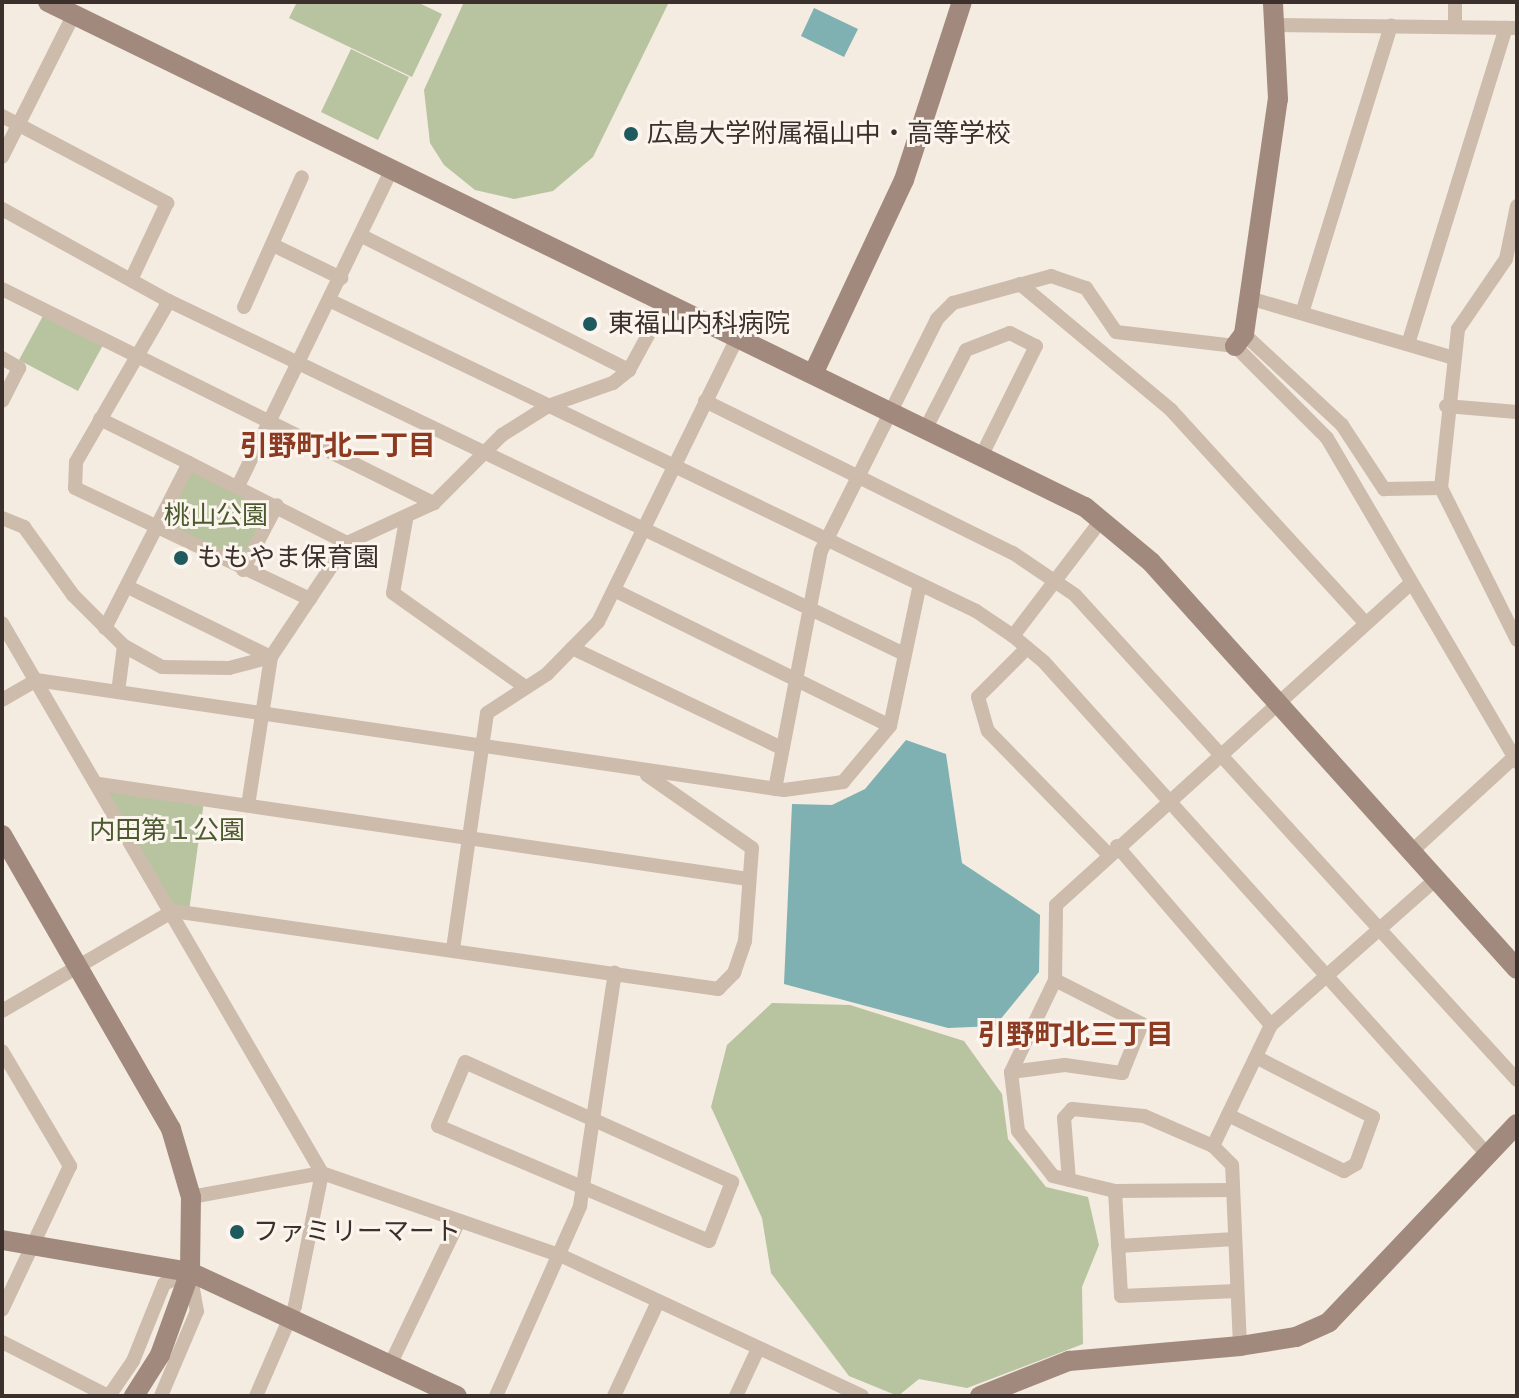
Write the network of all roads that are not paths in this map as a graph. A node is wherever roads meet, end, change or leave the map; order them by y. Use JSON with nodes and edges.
{"nodes":[{"id":1,"x":48,"y":2,"type":"edge"},
{"id":2,"x":962,"y":2,"type":"edge"},
{"id":3,"x":1273,"y":2,"type":"edge"},
{"id":4,"x":1455,"y":2,"type":"edge"},
{"id":5,"x":74,"y":14,"type":"junction"},
{"id":6,"x":1275,"y":25,"type":"junction"},
{"id":7,"x":1391,"y":25,"type":"junction"},
{"id":8,"x":1455,"y":25,"type":"junction"},
{"id":9,"x":1511,"y":28,"type":"edge"},
{"id":10,"x":2,"y":116,"type":"edge"},
{"id":11,"x":19,"y":126,"type":"junction"},
{"id":12,"x":2,"y":157,"type":"edge"},
{"id":13,"x":392,"y":169,"type":"junction"},
{"id":14,"x":302,"y":177,"type":"dead end"},
{"id":15,"x":1517,"y":206,"type":"edge"},
{"id":16,"x":2,"y":209,"type":"edge"},
{"id":17,"x":362,"y":236,"type":"junction"},
{"id":18,"x":273,"y":245,"type":"junction"},
{"id":19,"x":341,"y":278,"type":"junction"},
{"id":20,"x":131,"y":280,"type":"junction"},
{"id":21,"x":1020,"y":284,"type":"junction"},
{"id":22,"x":3,"y":291,"type":"edge"},
{"id":23,"x":1249,"y":298,"type":"junction"},
{"id":24,"x":169,"y":301,"type":"junction"},
{"id":25,"x":331,"y":301,"type":"junction"},
{"id":26,"x":666,"y":302,"type":"junction"},
{"id":27,"x":244,"y":307,"type":"dead end"},
{"id":28,"x":1302,"y":313,"type":"junction"},
{"id":29,"x":738,"y":336,"type":"junction"},
{"id":30,"x":1239,"y":340,"type":"junction"},
{"id":31,"x":1408,"y":344,"type":"junction"},
{"id":32,"x":1451,"y":357,"type":"junction"},
{"id":33,"x":2,"y":358,"type":"edge"},
{"id":34,"x":136,"y":360,"type":"junction"},
{"id":35,"x":300,"y":365,"type":"junction"},
{"id":36,"x":629,"y":370,"type":"junction"},
{"id":37,"x":814,"y":372,"type":"junction"},
{"id":38,"x":2,"y":401,"type":"edge"},
{"id":39,"x":705,"y":401,"type":"junction"},
{"id":40,"x":548,"y":406,"type":"junction"},
{"id":41,"x":1446,"y":406,"type":"junction"},
{"id":42,"x":890,"y":409,"type":"junction"},
{"id":43,"x":1517,"y":412,"type":"edge"},
{"id":44,"x":100,"y":419,"type":"junction"},
{"id":45,"x":927,"y":426,"type":"junction"},
{"id":46,"x":271,"y":428,"type":"junction"},
{"id":47,"x":491,"y":452,"type":"junction"},
{"id":48,"x":983,"y":453,"type":"junction"},
{"id":49,"x":189,"y":463,"type":"junction"},
{"id":50,"x":675,"y":468,"type":"junction"},
{"id":51,"x":856,"y":477,"type":"junction"},
{"id":52,"x":238,"y":486,"type":"junction"},
{"id":53,"x":1441,"y":488,"type":"junction"},
{"id":54,"x":434,"y":503,"type":"junction"},
{"id":55,"x":277,"y":505,"type":"junction"},
{"id":56,"x":2,"y":518,"type":"edge"},
{"id":57,"x":1102,"y":519,"type":"junction"},
{"id":58,"x":406,"y":520,"type":"junction"},
{"id":59,"x":156,"y":528,"type":"junction"},
{"id":60,"x":646,"y":530,"type":"junction"},
{"id":61,"x":826,"y":540,"type":"junction"},
{"id":62,"x":347,"y":543,"type":"junction"},
{"id":63,"x":243,"y":570,"type":"junction"},
{"id":64,"x":1056,"y":580,"type":"junction"},
{"id":65,"x":920,"y":584,"type":"junction"},
{"id":66,"x":1409,"y":585,"type":"junction"},
{"id":67,"x":128,"y":587,"type":"junction"},
{"id":68,"x":616,"y":591,"type":"junction"},
{"id":69,"x":310,"y":599,"type":"junction"},
{"id":70,"x":809,"y":610,"type":"junction"},
{"id":71,"x":1364,"y":621,"type":"junction"},
{"id":72,"x":2,"y":623,"type":"edge"},
{"id":73,"x":105,"y":628,"type":"junction"},
{"id":74,"x":1013,"y":636,"type":"junction"},
{"id":75,"x":1517,"y":640,"type":"edge"},
{"id":76,"x":124,"y":646,"type":"junction"},
{"id":77,"x":572,"y":648,"type":"junction"},
{"id":78,"x":1027,"y":648,"type":"junction"},
{"id":79,"x":904,"y":654,"type":"junction"},
{"id":80,"x":271,"y":657,"type":"junction"},
{"id":81,"x":795,"y":679,"type":"junction"},
{"id":82,"x":36,"y":680,"type":"junction"},
{"id":83,"x":524,"y":686,"type":"junction"},
{"id":84,"x":118,"y":692,"type":"junction"},
{"id":85,"x":2,"y":700,"type":"edge"},
{"id":86,"x":1275,"y":702,"type":"junction"},
{"id":87,"x":262,"y":713,"type":"junction"},
{"id":88,"x":890,"y":726,"type":"junction"},
{"id":89,"x":482,"y":743,"type":"junction"},
{"id":90,"x":782,"y":748,"type":"junction"},
{"id":91,"x":1219,"y":753,"type":"junction"},
{"id":92,"x":1515,"y":760,"type":"edge"},
{"id":93,"x":643,"y":772,"type":"junction"},
{"id":94,"x":99,"y":784,"type":"junction"},
{"id":95,"x":775,"y":789,"type":"junction"},
{"id":96,"x":1167,"y":798,"type":"junction"},
{"id":97,"x":248,"y":805,"type":"junction"},
{"id":98,"x":2,"y":835,"type":"edge"},
{"id":99,"x":467,"y":837,"type":"junction"},
{"id":100,"x":1113,"y":850,"type":"junction"},
{"id":101,"x":1412,"y":851,"type":"junction"},
{"id":102,"x":748,"y":879,"type":"junction"},
{"id":103,"x":1436,"y":879,"type":"junction"},
{"id":104,"x":173,"y":911,"type":"junction"},
{"id":105,"x":1380,"y":929,"type":"junction"},
{"id":106,"x":453,"y":949,"type":"junction"},
{"id":107,"x":79,"y":967,"type":"junction"},
{"id":108,"x":1517,"y":969,"type":"edge"},
{"id":109,"x":615,"y":973,"type":"junction"},
{"id":110,"x":1329,"y":974,"type":"junction"},
{"id":111,"x":1055,"y":980,"type":"junction"},
{"id":112,"x":2,"y":1011,"type":"edge"},
{"id":113,"x":1271,"y":1025,"type":"junction"},
{"id":114,"x":2,"y":1051,"type":"edge"},
{"id":115,"x":1256,"y":1057,"type":"junction"},
{"id":116,"x":1011,"y":1072,"type":"junction"},
{"id":117,"x":1517,"y":1080,"type":"edge"},
{"id":118,"x":1228,"y":1115,"type":"junction"},
{"id":119,"x":592,"y":1119,"type":"junction"},
{"id":120,"x":1517,"y":1124,"type":"edge"},
{"id":121,"x":1213,"y":1146,"type":"junction"},
{"id":122,"x":1487,"y":1154,"type":"junction"},
{"id":123,"x":322,"y":1173,"type":"junction"},
{"id":124,"x":1069,"y":1180,"type":"junction"},
{"id":125,"x":583,"y":1190,"type":"junction"},
{"id":126,"x":1232,"y":1190,"type":"junction"},
{"id":127,"x":1115,"y":1191,"type":"junction"},
{"id":128,"x":191,"y":1197,"type":"junction"},
{"id":129,"x":459,"y":1221,"type":"junction"},
{"id":130,"x":1235,"y":1239,"type":"junction"},
{"id":131,"x":2,"y":1240,"type":"edge"},
{"id":132,"x":32,"y":1246,"type":"junction"},
{"id":133,"x":1118,"y":1246,"type":"junction"},
{"id":134,"x":562,"y":1256,"type":"junction"},
{"id":135,"x":190,"y":1272,"type":"junction"},
{"id":136,"x":1237,"y":1291,"type":"junction"},
{"id":137,"x":656,"y":1306,"type":"junction"},
{"id":138,"x":2,"y":1310,"type":"edge"},
{"id":139,"x":291,"y":1317,"type":"junction"},
{"id":140,"x":2,"y":1342,"type":"edge"},
{"id":141,"x":1240,"y":1346,"type":"junction"},
{"id":142,"x":757,"y":1351,"type":"junction"},
{"id":143,"x":390,"y":1365,"type":"junction"},
{"id":144,"x":108,"y":1396,"type":"edge"},
{"id":145,"x":134,"y":1396,"type":"edge"},
{"id":146,"x":161,"y":1396,"type":"edge"},
{"id":147,"x":256,"y":1396,"type":"edge"},
{"id":148,"x":457,"y":1396,"type":"edge"},
{"id":149,"x":496,"y":1396,"type":"edge"},
{"id":150,"x":614,"y":1396,"type":"edge"},
{"id":151,"x":736,"y":1396,"type":"edge"},
{"id":152,"x":861,"y":1396,"type":"edge"},
{"id":153,"x":980,"y":1396,"type":"edge"}],
"edges":[{"from":1,"to":5,"type":"street"},
{"from":2,"to":37,"type":"street"},
{"from":3,"to":6,"type":"street"},
{"from":4,"to":8,"type":"street"},
{"from":5,"to":11,"type":"street"},
{"from":5,"to":13,"type":"street"},
{"from":6,"to":7,"type":"street"},
{"from":6,"to":23,"type":"street"},
{"from":7,"to":8,"type":"street"},
{"from":7,"to":28,"type":"street"},
{"from":8,"to":9,"type":"street"},
{"from":9,"to":31,"type":"street"},
{"from":10,"to":11,"type":"street"},
{"from":11,"to":12,"type":"street"},
{"from":11,"to":20,"type":"street"},
{"from":13,"to":17,"type":"street"},
{"from":13,"to":26,"type":"street"},
{"from":14,"to":18,"type":"street"},
{"from":15,"to":32,"type":"street"},
{"from":16,"to":20,"type":"street"},
{"from":17,"to":19,"type":"street"},
{"from":17,"to":36,"type":"street"},
{"from":18,"to":19,"type":"street"},
{"from":18,"to":27,"type":"street"},
{"from":19,"to":25,"type":"street"},
{"from":20,"to":24,"type":"street"},
{"from":21,"to":30,"type":"street"},
{"from":21,"to":42,"type":"street"},
{"from":21,"to":71,"type":"street"},
{"from":22,"to":34,"type":"street"},
{"from":23,"to":28,"type":"street"},
{"from":23,"to":30,"type":"street"},
{"from":24,"to":34,"type":"street"},
{"from":24,"to":35,"type":"street"},
{"from":25,"to":35,"type":"street"},
{"from":25,"to":40,"type":"street"},
{"from":26,"to":29,"type":"street"},
{"from":26,"to":36,"type":"street"},
{"from":28,"to":31,"type":"street"},
{"from":29,"to":37,"type":"street"},
{"from":29,"to":39,"type":"street"},
{"from":30,"to":53,"type":"street"},
{"from":30,"to":66,"type":"street"},
{"from":31,"to":32,"type":"street"},
{"from":32,"to":41,"type":"street"},
{"from":33,"to":38,"type":"street"},
{"from":34,"to":44,"type":"street"},
{"from":34,"to":46,"type":"street"},
{"from":35,"to":46,"type":"street"},
{"from":35,"to":47,"type":"street"},
{"from":36,"to":40,"type":"street"},
{"from":37,"to":42,"type":"street"},
{"from":39,"to":50,"type":"street"},
{"from":39,"to":51,"type":"street"},
{"from":40,"to":47,"type":"street"},
{"from":40,"to":50,"type":"street"},
{"from":41,"to":43,"type":"street"},
{"from":41,"to":53,"type":"street"},
{"from":42,"to":45,"type":"street"},
{"from":42,"to":51,"type":"street"},
{"from":44,"to":49,"type":"street"},
{"from":44,"to":59,"type":"street"},
{"from":45,"to":48,"type":"street"},
{"from":45,"to":48,"type":"street"},
{"from":46,"to":52,"type":"street"},
{"from":46,"to":54,"type":"street"},
{"from":47,"to":54,"type":"street"},
{"from":47,"to":60,"type":"street"},
{"from":48,"to":57,"type":"street"},
{"from":49,"to":52,"type":"street"},
{"from":49,"to":59,"type":"street"},
{"from":50,"to":60,"type":"street"},
{"from":50,"to":61,"type":"street"},
{"from":51,"to":61,"type":"street"},
{"from":51,"to":64,"type":"street"},
{"from":52,"to":55,"type":"street"},
{"from":53,"to":75,"type":"street"},
{"from":54,"to":58,"type":"street"},
{"from":55,"to":62,"type":"street"},
{"from":55,"to":63,"type":"street"},
{"from":56,"to":73,"type":"street"},
{"from":57,"to":64,"type":"street"},
{"from":57,"to":86,"type":"street"},
{"from":58,"to":62,"type":"street"},
{"from":58,"to":83,"type":"street"},
{"from":59,"to":63,"type":"street"},
{"from":59,"to":67,"type":"street"},
{"from":60,"to":68,"type":"street"},
{"from":60,"to":70,"type":"street"},
{"from":61,"to":65,"type":"street"},
{"from":61,"to":70,"type":"street"},
{"from":62,"to":69,"type":"street"},
{"from":63,"to":69,"type":"street"},
{"from":64,"to":74,"type":"street"},
{"from":64,"to":91,"type":"street"},
{"from":65,"to":74,"type":"street"},
{"from":65,"to":79,"type":"street"},
{"from":66,"to":71,"type":"street"},
{"from":66,"to":92,"type":"street"},
{"from":67,"to":73,"type":"street"},
{"from":67,"to":80,"type":"street"},
{"from":68,"to":77,"type":"street"},
{"from":68,"to":81,"type":"street"},
{"from":69,"to":80,"type":"street"},
{"from":70,"to":79,"type":"street"},
{"from":70,"to":81,"type":"street"},
{"from":71,"to":86,"type":"street"},
{"from":72,"to":82,"type":"street"},
{"from":73,"to":76,"type":"street"},
{"from":74,"to":78,"type":"street"},
{"from":76,"to":80,"type":"street"},
{"from":76,"to":84,"type":"street"},
{"from":77,"to":83,"type":"street"},
{"from":77,"to":90,"type":"street"},
{"from":78,"to":96,"type":"street"},
{"from":78,"to":100,"type":"street"},
{"from":79,"to":88,"type":"street"},
{"from":80,"to":87,"type":"street"},
{"from":81,"to":88,"type":"street"},
{"from":81,"to":90,"type":"street"},
{"from":82,"to":84,"type":"street"},
{"from":82,"to":85,"type":"street"},
{"from":82,"to":94,"type":"street"},
{"from":83,"to":89,"type":"street"},
{"from":84,"to":87,"type":"street"},
{"from":86,"to":91,"type":"street"},
{"from":86,"to":101,"type":"street"},
{"from":87,"to":89,"type":"street"},
{"from":87,"to":97,"type":"street"},
{"from":88,"to":95,"type":"street"},
{"from":89,"to":93,"type":"street"},
{"from":89,"to":99,"type":"street"},
{"from":90,"to":95,"type":"street"},
{"from":91,"to":96,"type":"street"},
{"from":91,"to":105,"type":"street"},
{"from":92,"to":101,"type":"street"},
{"from":93,"to":95,"type":"street"},
{"from":93,"to":102,"type":"street"},
{"from":94,"to":97,"type":"street"},
{"from":94,"to":104,"type":"street"},
{"from":96,"to":100,"type":"street"},
{"from":96,"to":110,"type":"street"},
{"from":97,"to":99,"type":"street"},
{"from":98,"to":107,"type":"street"},
{"from":99,"to":102,"type":"street"},
{"from":99,"to":106,"type":"street"},
{"from":100,"to":111,"type":"street"},
{"from":100,"to":113,"type":"street"},
{"from":101,"to":103,"type":"street"},
{"from":102,"to":109,"type":"street"},
{"from":103,"to":105,"type":"street"},
{"from":103,"to":108,"type":"street"},
{"from":104,"to":106,"type":"street"},
{"from":104,"to":107,"type":"street"},
{"from":104,"to":123,"type":"street"},
{"from":105,"to":110,"type":"street"},
{"from":105,"to":117,"type":"street"},
{"from":106,"to":109,"type":"street"},
{"from":107,"to":112,"type":"street"},
{"from":107,"to":128,"type":"street"},
{"from":109,"to":119,"type":"street"},
{"from":110,"to":113,"type":"street"},
{"from":110,"to":122,"type":"street"},
{"from":111,"to":116,"type":"street"},
{"from":111,"to":116,"type":"street"},
{"from":113,"to":115,"type":"street"},
{"from":114,"to":132,"type":"street"},
{"from":115,"to":118,"type":"street"},
{"from":115,"to":118,"type":"street"},
{"from":116,"to":124,"type":"street"},
{"from":118,"to":121,"type":"street"},
{"from":119,"to":125,"type":"street"},
{"from":119,"to":125,"type":"street"},
{"from":119,"to":125,"type":"street"},
{"from":120,"to":122,"type":"street"},
{"from":121,"to":124,"type":"street"},
{"from":121,"to":126,"type":"street"},
{"from":122,"to":141,"type":"street"},
{"from":123,"to":128,"type":"street"},
{"from":123,"to":129,"type":"street"},
{"from":123,"to":139,"type":"street"},
{"from":124,"to":127,"type":"street"},
{"from":125,"to":134,"type":"street"},
{"from":126,"to":127,"type":"street"},
{"from":126,"to":130,"type":"street"},
{"from":127,"to":133,"type":"street"},
{"from":128,"to":135,"type":"street"},
{"from":129,"to":134,"type":"street"},
{"from":129,"to":143,"type":"street"},
{"from":130,"to":133,"type":"street"},
{"from":130,"to":136,"type":"street"},
{"from":131,"to":132,"type":"street"},
{"from":132,"to":135,"type":"street"},
{"from":132,"to":138,"type":"street"},
{"from":133,"to":136,"type":"street"},
{"from":134,"to":137,"type":"street"},
{"from":134,"to":149,"type":"street"},
{"from":135,"to":139,"type":"street"},
{"from":135,"to":144,"type":"street"},
{"from":135,"to":145,"type":"street"},
{"from":135,"to":146,"type":"street"},
{"from":136,"to":141,"type":"street"},
{"from":137,"to":142,"type":"street"},
{"from":137,"to":150,"type":"street"},
{"from":139,"to":143,"type":"street"},
{"from":139,"to":147,"type":"street"},
{"from":140,"to":144,"type":"street"},
{"from":141,"to":153,"type":"street"},
{"from":142,"to":151,"type":"street"},
{"from":142,"to":152,"type":"street"},
{"from":143,"to":148,"type":"street"}]}
